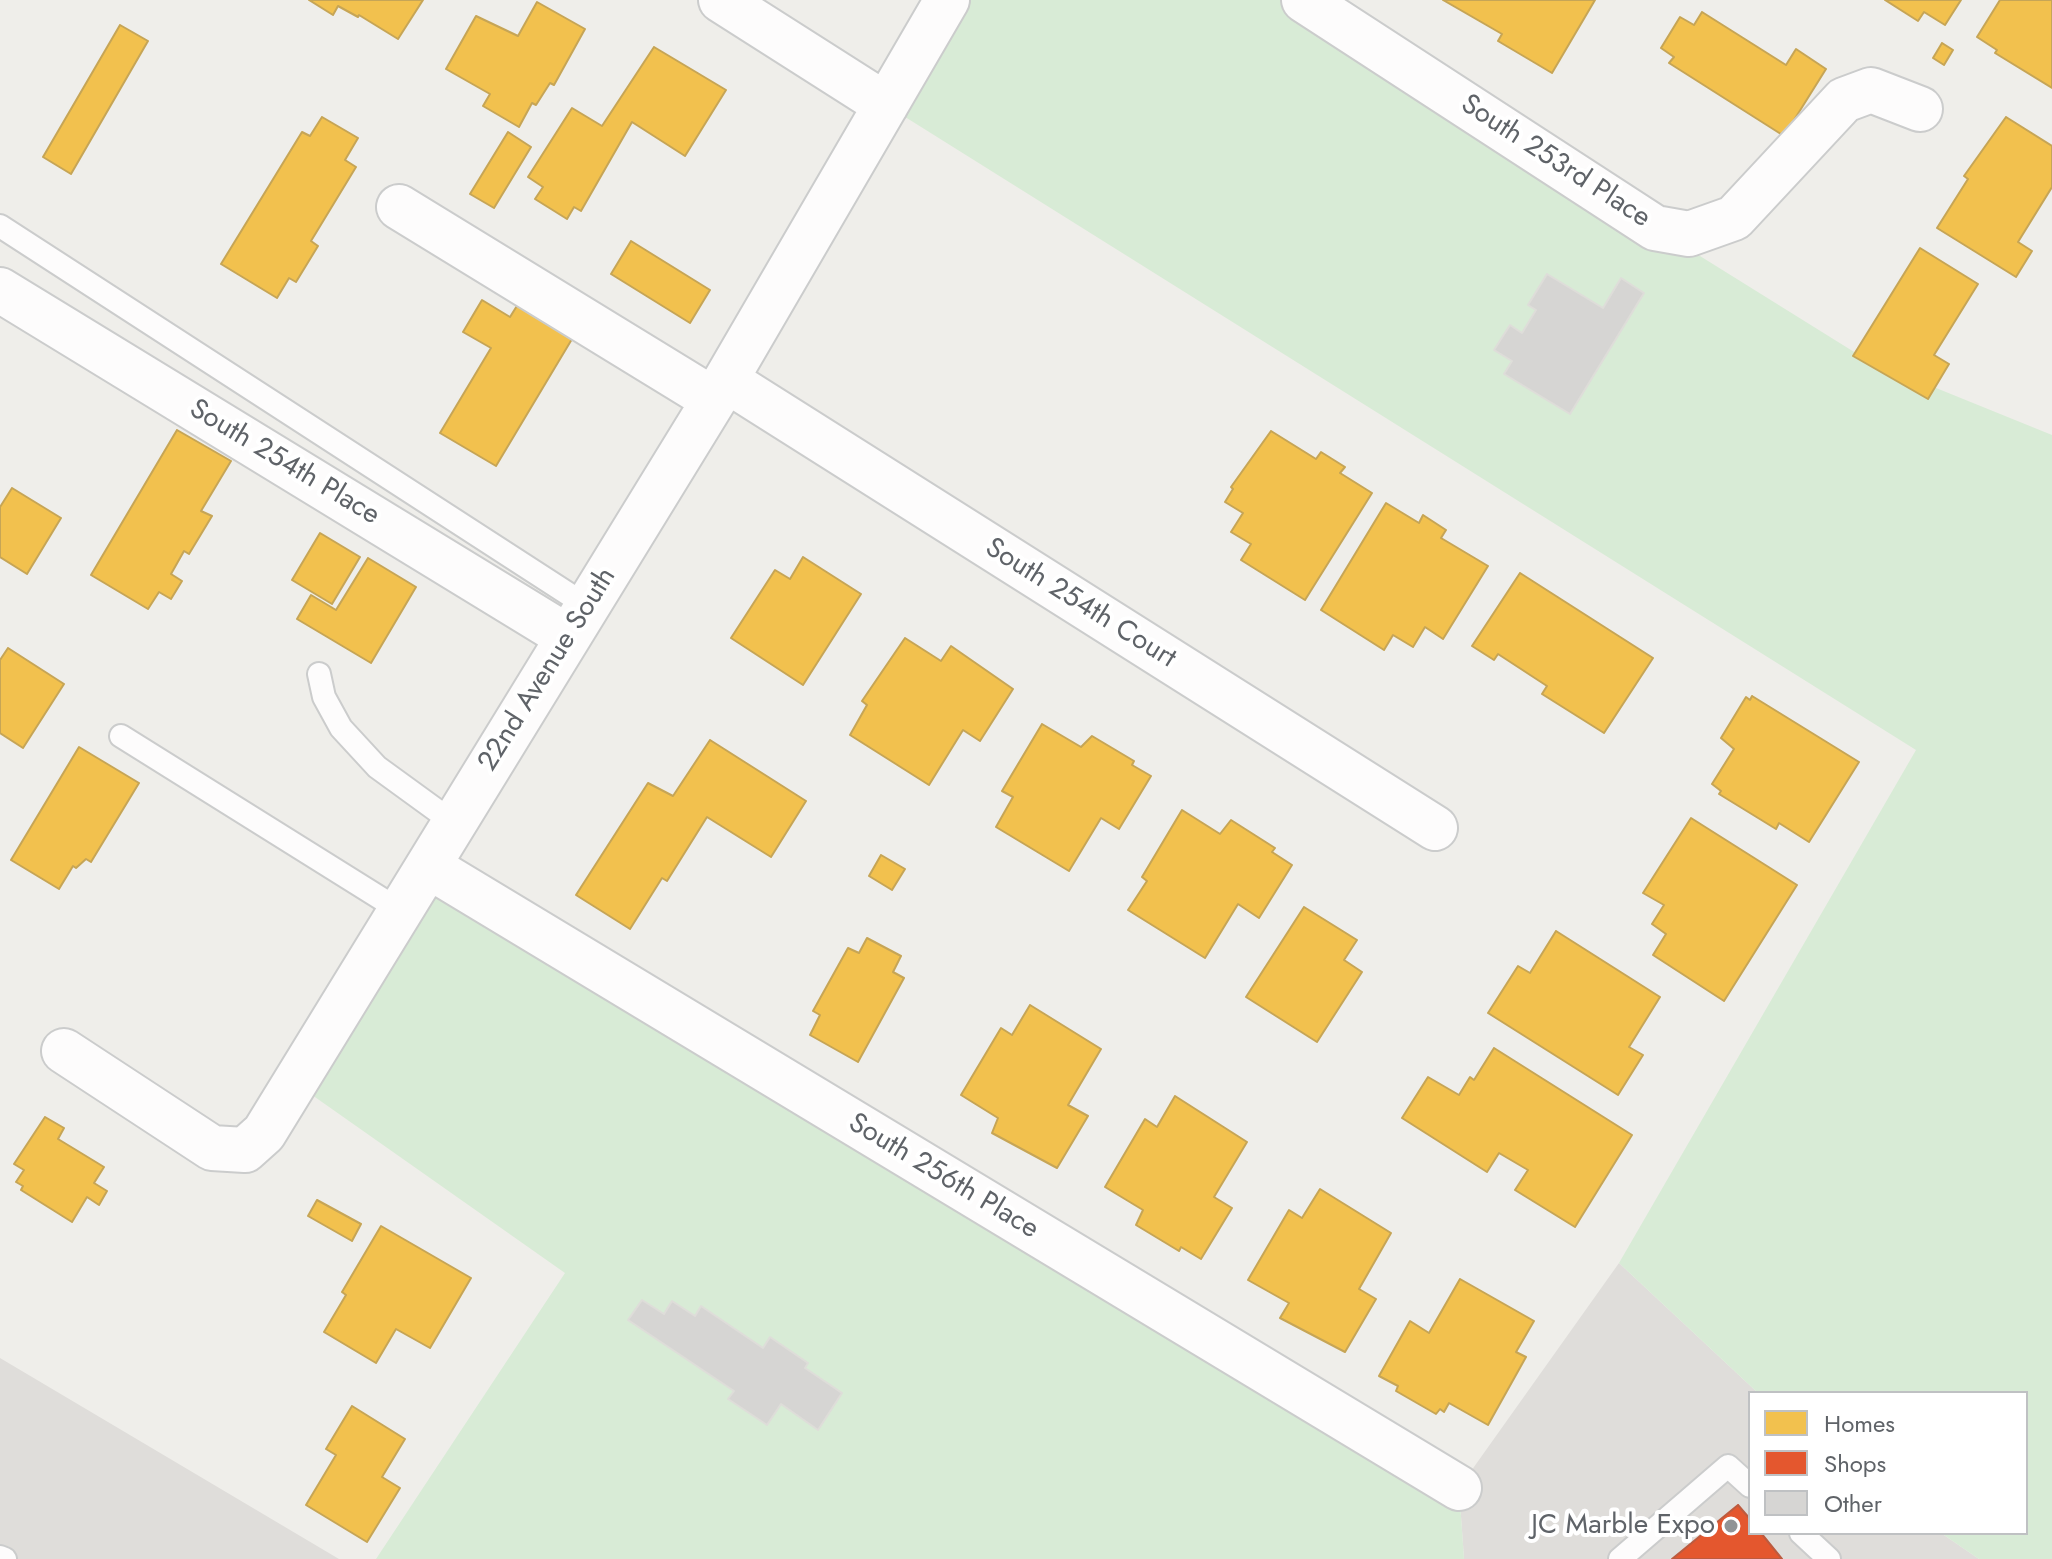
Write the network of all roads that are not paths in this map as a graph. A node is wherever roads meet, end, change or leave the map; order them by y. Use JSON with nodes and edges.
{"nodes":[{"id":1,"x":721,"y":0,"type":"edge"},
{"id":2,"x":947,"y":0,"type":"edge"},
{"id":3,"x":1304,"y":0,"type":"edge"},
{"id":4,"x":886,"y":105,"type":"junction"},
{"id":5,"x":1920,"y":109,"type":"dead end"},
{"id":6,"x":399,"y":207,"type":"dead end"},
{"id":7,"x":0,"y":226,"type":"edge"},
{"id":8,"x":0,"y":290,"type":"edge"},
{"id":9,"x":720,"y":390,"type":"junction"},
{"id":10,"x":578,"y":622,"type":"junction"},
{"id":11,"x":319,"y":674,"type":"dead end"},
{"id":12,"x":121,"y":736,"type":"dead end"},
{"id":13,"x":454,"y":823,"type":"junction"},
{"id":14,"x":1435,"y":828,"type":"dead end"},
{"id":15,"x":428,"y":866,"type":"junction"},
{"id":16,"x":401,"y":911,"type":"junction"},
{"id":17,"x":64,"y":1051,"type":"dead end"},
{"id":18,"x":1748,"y":1484,"type":"edge"},
{"id":19,"x":1459,"y":1488,"type":"dead end"},
{"id":20,"x":1803,"y":1535,"type":"edge"},
{"id":21,"x":1620,"y":1559,"type":"edge"},
{"id":22,"x":1829,"y":1559,"type":"edge"}],
"edges":[{"from":1,"to":4,"type":"street"},
{"from":2,"to":4,"type":"street","name":"22nd Avenue South"},
{"from":3,"to":5,"type":"street","name":"South 253rd Place"},
{"from":4,"to":9,"type":"street","name":"22nd Avenue South"},
{"from":6,"to":9,"type":"street"},
{"from":7,"to":10,"type":"lane"},
{"from":8,"to":10,"type":"street","name":"South 254th Place"},
{"from":9,"to":10,"type":"street","name":"22nd Avenue South"},
{"from":9,"to":14,"type":"street","name":"South 254th Court"},
{"from":10,"to":13,"type":"street","name":"22nd Avenue South"},
{"from":11,"to":13,"type":"lane"},
{"from":12,"to":16,"type":"lane"},
{"from":13,"to":15,"type":"street","name":"22nd Avenue South"},
{"from":15,"to":16,"type":"street","name":"22nd Avenue South"},
{"from":15,"to":19,"type":"street","name":"South 256th Place"},
{"from":16,"to":17,"type":"street","name":"22nd Avenue South"},
{"from":18,"to":21,"type":"lane"},
{"from":20,"to":22,"type":"lane"}]}
